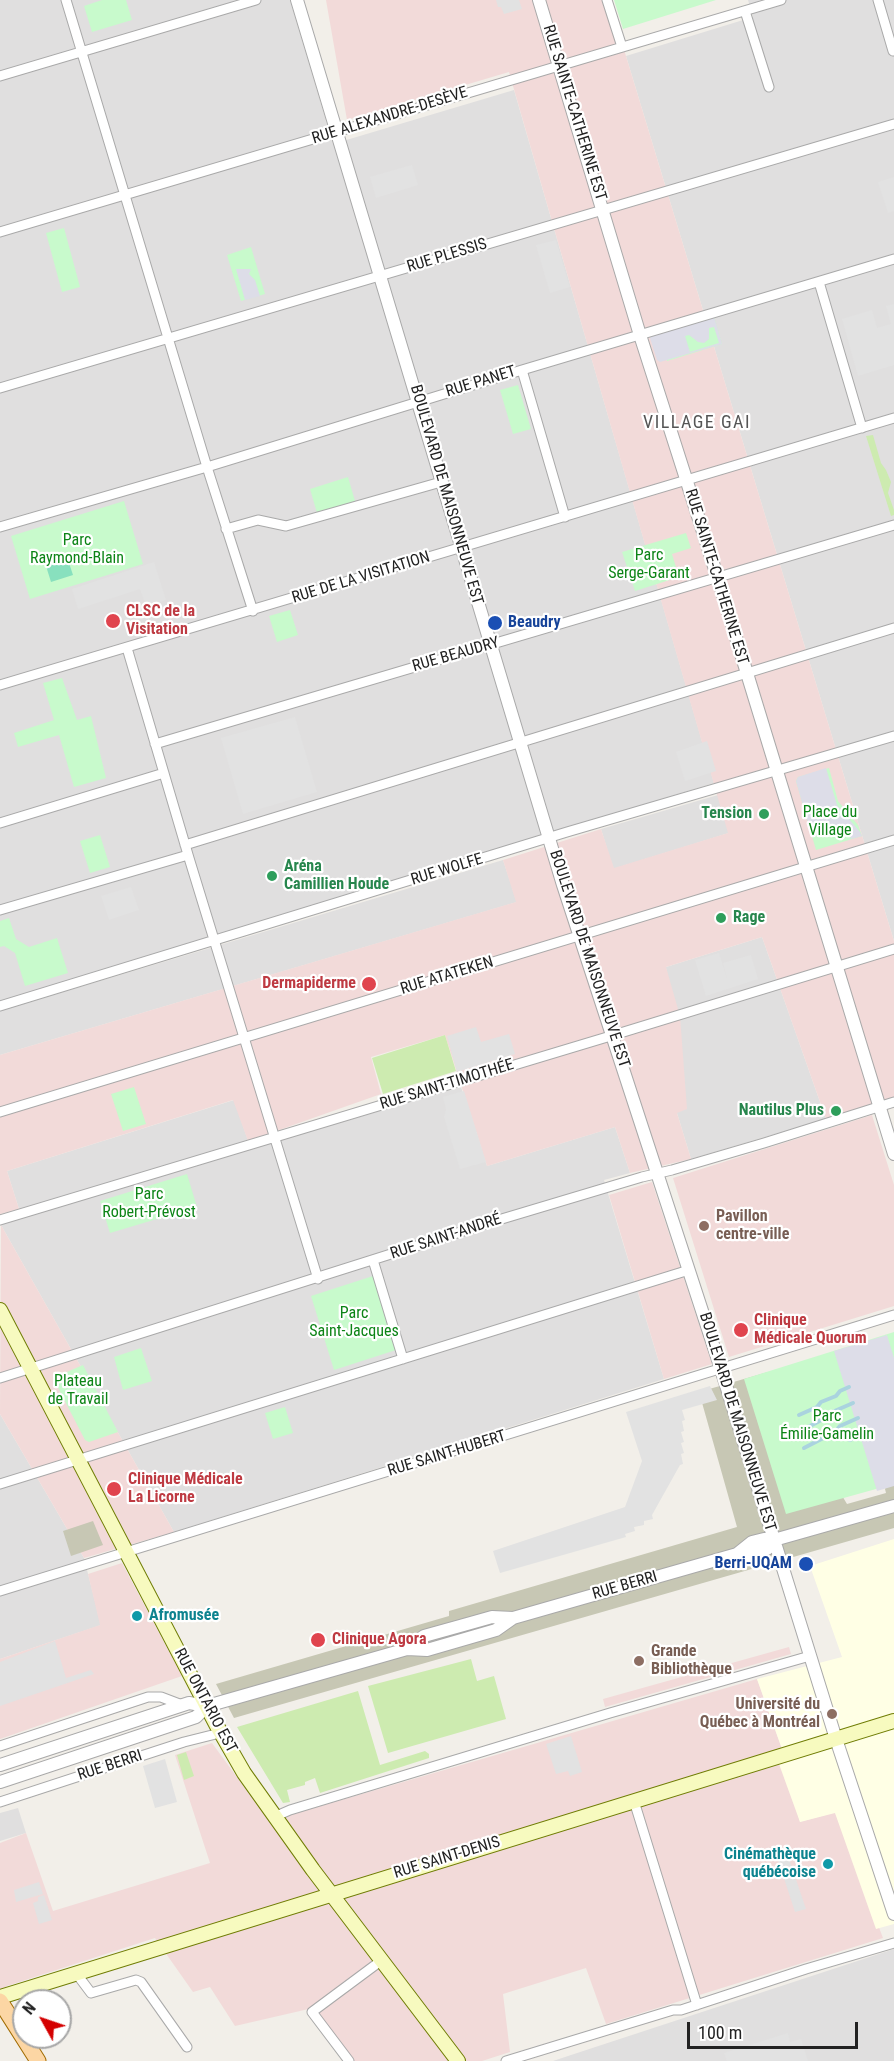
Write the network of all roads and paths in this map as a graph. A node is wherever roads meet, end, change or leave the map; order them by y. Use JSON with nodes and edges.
{"nodes":[{"id":1,"x":66,"y":0,"type":"edge"},
{"id":2,"x":256,"y":0,"type":"edge"},
{"id":3,"x":297,"y":0,"type":"edge"},
{"id":4,"x":539,"y":0,"type":"edge"},
{"id":5,"x":607,"y":0,"type":"edge"},
{"id":6,"x":781,"y":0,"type":"edge"},
{"id":7,"x":878,"y":0,"type":"edge"},
{"id":8,"x":745,"y":11,"type":"junction"},
{"id":9,"x":622,"y":47,"type":"junction"},
{"id":10,"x":893,"y":51,"type":"edge"},
{"id":11,"x":82,"y":52,"type":"junction"},
{"id":12,"x":560,"y":66,"type":"junction"},
{"id":13,"x":0,"y":76,"type":"edge"},
{"id":14,"x":769,"y":87,"type":"dead end"},
{"id":15,"x":894,"y":124,"type":"edge"},
{"id":16,"x":337,"y":132,"type":"junction"},
{"id":17,"x":124,"y":196,"type":"junction"},
{"id":18,"x":603,"y":209,"type":"junction"},
{"id":19,"x":0,"y":232,"type":"edge"},
{"id":20,"x":894,"y":260,"type":"edge"},
{"id":21,"x":380,"y":276,"type":"junction"},
{"id":22,"x":819,"y":282,"type":"junction"},
{"id":23,"x":640,"y":335,"type":"junction"},
{"id":24,"x":168,"y":338,"type":"junction"},
{"id":25,"x":522,"y":370,"type":"junction"},
{"id":26,"x":0,"y":388,"type":"edge"},
{"id":27,"x":418,"y":402,"type":"junction"},
{"id":28,"x":894,"y":418,"type":"edge"},
{"id":29,"x":862,"y":428,"type":"junction"},
{"id":30,"x":207,"y":467,"type":"junction"},
{"id":31,"x":687,"y":481,"type":"junction"},
{"id":32,"x":441,"y":482,"type":"junction"},
{"id":33,"x":565,"y":517,"type":"junction"},
{"id":34,"x":894,"y":525,"type":"edge"},
{"id":35,"x":0,"y":527,"type":"edge"},
{"id":36,"x":226,"y":529,"type":"junction"},
{"id":37,"x":461,"y":548,"type":"junction"},
{"id":38,"x":717,"y":578,"type":"junction"},
{"id":39,"x":253,"y":611,"type":"junction"},
{"id":40,"x":894,"y":628,"type":"edge"},
{"id":41,"x":490,"y":644,"type":"junction"},
{"id":42,"x":127,"y":648,"type":"junction"},
{"id":43,"x":746,"y":674,"type":"junction"},
{"id":44,"x":0,"y":684,"type":"edge"},
{"id":45,"x":894,"y":736,"type":"edge"},
{"id":46,"x":155,"y":744,"type":"junction"},
{"id":47,"x":520,"y":744,"type":"junction"},
{"id":48,"x":776,"y":771,"type":"junction"},
{"id":49,"x":164,"y":773,"type":"junction"},
{"id":50,"x":0,"y":823,"type":"edge"},
{"id":51,"x":549,"y":838,"type":"junction"},
{"id":52,"x":894,"y":840,"type":"edge"},
{"id":53,"x":187,"y":850,"type":"junction"},
{"id":54,"x":806,"y":867,"type":"junction"},
{"id":55,"x":0,"y":910,"type":"edge"},
{"id":56,"x":581,"y":936,"type":"junction"},
{"id":57,"x":214,"y":940,"type":"junction"},
{"id":58,"x":894,"y":948,"type":"edge"},
{"id":59,"x":836,"y":967,"type":"junction"},
{"id":60,"x":0,"y":1006,"type":"edge"},
{"id":61,"x":614,"y":1035,"type":"junction"},
{"id":62,"x":244,"y":1038,"type":"junction"},
{"id":63,"x":894,"y":1102,"type":"edge"},
{"id":64,"x":879,"y":1107,"type":"junction"},
{"id":65,"x":0,"y":1112,"type":"edge"},
{"id":66,"x":275,"y":1137,"type":"junction"},
{"id":67,"x":894,"y":1154,"type":"edge"},
{"id":68,"x":657,"y":1173,"type":"junction"},
{"id":69,"x":0,"y":1220,"type":"edge"},
{"id":70,"x":373,"y":1260,"type":"junction"},
{"id":71,"x":689,"y":1270,"type":"junction"},
{"id":72,"x":318,"y":1279,"type":"junction"},
{"id":73,"x":0,"y":1310,"type":"edge"},
{"id":74,"x":894,"y":1315,"type":"edge"},
{"id":75,"x":403,"y":1359,"type":"junction"},
{"id":76,"x":30,"y":1369,"type":"junction"},
{"id":77,"x":721,"y":1369,"type":"junction"},
{"id":78,"x":0,"y":1378,"type":"edge"},
{"id":79,"x":78,"y":1459,"type":"junction"},
{"id":80,"x":0,"y":1484,"type":"edge"},
{"id":81,"x":894,"y":1506,"type":"edge"},
{"id":82,"x":774,"y":1540,"type":"junction"},
{"id":83,"x":126,"y":1553,"type":"junction"},
{"id":84,"x":0,"y":1591,"type":"edge"},
{"id":85,"x":810,"y":1656,"type":"junction"},
{"id":86,"x":182,"y":1705,"type":"junction"},
{"id":87,"x":207,"y":1706,"type":"junction"},
{"id":88,"x":894,"y":1721,"type":"edge"},
{"id":89,"x":220,"y":1733,"type":"junction"},
{"id":90,"x":836,"y":1739,"type":"junction"},
{"id":91,"x":0,"y":1746,"type":"edge"},
{"id":92,"x":0,"y":1765,"type":"edge"},
{"id":93,"x":0,"y":1782,"type":"edge"},
{"id":94,"x":634,"y":1801,"type":"junction"},
{"id":95,"x":0,"y":1802,"type":"edge"},
{"id":96,"x":274,"y":1817,"type":"junction"},
{"id":97,"x":332,"y":1894,"type":"junction"},
{"id":98,"x":894,"y":1914,"type":"edge"},
{"id":99,"x":894,"y":1944,"type":"edge"},
{"id":100,"x":382,"y":1960,"type":"junction"},
{"id":101,"x":76,"y":1973,"type":"junction"},
{"id":102,"x":0,"y":1999,"type":"edge"},
{"id":103,"x":697,"y":2005,"type":"junction"},
{"id":104,"x":187,"y":2047,"type":"dead end"},
{"id":105,"x":38,"y":2061,"type":"edge"},
{"id":106,"x":350,"y":2061,"type":"edge"},
{"id":107,"x":458,"y":2061,"type":"edge"},
{"id":108,"x":506,"y":2061,"type":"edge"}],
"edges":[{"from":1,"to":11,"type":"street"},
{"from":2,"to":11,"type":"street"},
{"from":3,"to":16,"type":"street","name":"BOULEVARD DE MAISONNEUVE EST"},
{"from":4,"to":12,"type":"street","name":"RUE SAINTE-CATHERINE EST"},
{"from":5,"to":9,"type":"street"},
{"from":6,"to":8,"type":"street","name":"RUE ALEXANDRE-DESÈVE"},
{"from":7,"to":10,"type":"street"},
{"from":8,"to":9,"type":"street","name":"RUE ALEXANDRE-DESÈVE"},
{"from":8,"to":14,"type":"street"},
{"from":9,"to":12,"type":"street","name":"RUE ALEXANDRE-DESÈVE"},
{"from":11,"to":13,"type":"street"},
{"from":11,"to":17,"type":"street"},
{"from":12,"to":16,"type":"street","name":"RUE ALEXANDRE-DESÈVE"},
{"from":12,"to":18,"type":"street","name":"RUE SAINTE-CATHERINE EST"},
{"from":15,"to":18,"type":"street","name":"RUE PLESSIS"},
{"from":16,"to":17,"type":"street","name":"RUE ALEXANDRE-DESÈVE"},
{"from":16,"to":21,"type":"street","name":"BOULEVARD DE MAISONNEUVE EST"},
{"from":17,"to":19,"type":"street","name":"RUE ALEXANDRE-DESÈVE"},
{"from":17,"to":24,"type":"street"},
{"from":18,"to":21,"type":"street","name":"RUE PLESSIS"},
{"from":18,"to":23,"type":"street","name":"RUE SAINTE-CATHERINE EST"},
{"from":20,"to":22,"type":"street","name":"RUE PANET"},
{"from":21,"to":24,"type":"street","name":"RUE PLESSIS"},
{"from":21,"to":27,"type":"street","name":"BOULEVARD DE MAISONNEUVE EST"},
{"from":22,"to":23,"type":"street","name":"RUE PANET"},
{"from":22,"to":29,"type":"street"},
{"from":23,"to":25,"type":"street","name":"RUE PANET"},
{"from":23,"to":31,"type":"street","name":"RUE SAINTE-CATHERINE EST"},
{"from":24,"to":26,"type":"street","name":"RUE PLESSIS"},
{"from":24,"to":30,"type":"street"},
{"from":25,"to":27,"type":"street","name":"RUE PANET"},
{"from":25,"to":33,"type":"street"},
{"from":27,"to":30,"type":"street","name":"RUE PANET"},
{"from":27,"to":32,"type":"street","name":"BOULEVARD DE MAISONNEUVE EST"},
{"from":28,"to":29,"type":"street","name":"RUE DE LA VISITATION"},
{"from":29,"to":31,"type":"street","name":"RUE DE LA VISITATION"},
{"from":30,"to":35,"type":"street","name":"RUE PANET"},
{"from":30,"to":36,"type":"street"},
{"from":31,"to":33,"type":"street","name":"RUE DE LA VISITATION"},
{"from":31,"to":38,"type":"street","name":"RUE SAINTE-CATHERINE EST"},
{"from":32,"to":36,"type":"street"},
{"from":32,"to":37,"type":"street","name":"BOULEVARD DE MAISONNEUVE EST"},
{"from":33,"to":37,"type":"street","name":"RUE DE LA VISITATION"},
{"from":34,"to":38,"type":"street","name":"RUE BEAUDRY"},
{"from":36,"to":39,"type":"street"},
{"from":37,"to":39,"type":"street","name":"RUE DE LA VISITATION"},
{"from":37,"to":41,"type":"street","name":"BOULEVARD DE MAISONNEUVE EST"},
{"from":38,"to":41,"type":"street","name":"RUE BEAUDRY"},
{"from":38,"to":43,"type":"street","name":"RUE SAINTE-CATHERINE EST"},
{"from":39,"to":42,"type":"street","name":"RUE DE LA VISITATION"},
{"from":40,"to":43,"type":"street"},
{"from":41,"to":46,"type":"street","name":"RUE BEAUDRY"},
{"from":41,"to":47,"type":"street","name":"BOULEVARD DE MAISONNEUVE EST"},
{"from":42,"to":44,"type":"street","name":"RUE DE LA VISITATION"},
{"from":42,"to":46,"type":"street"},
{"from":43,"to":47,"type":"street"},
{"from":43,"to":48,"type":"street","name":"RUE SAINTE-CATHERINE EST"},
{"from":45,"to":48,"type":"street","name":"RUE WOLFE"},
{"from":46,"to":49,"type":"street"},
{"from":47,"to":51,"type":"street","name":"BOULEVARD DE MAISONNEUVE EST"},
{"from":47,"to":53,"type":"street"},
{"from":48,"to":51,"type":"street","name":"RUE WOLFE"},
{"from":48,"to":54,"type":"street","name":"RUE SAINTE-CATHERINE EST"},
{"from":49,"to":50,"type":"street"},
{"from":49,"to":53,"type":"street"},
{"from":51,"to":56,"type":"street","name":"BOULEVARD DE MAISONNEUVE EST"},
{"from":51,"to":57,"type":"street","name":"RUE WOLFE"},
{"from":52,"to":54,"type":"street","name":"RUE ATATEKEN"},
{"from":53,"to":55,"type":"street"},
{"from":53,"to":57,"type":"street"},
{"from":54,"to":56,"type":"street","name":"RUE ATATEKEN"},
{"from":54,"to":59,"type":"street","name":"RUE SAINTE-CATHERINE EST"},
{"from":56,"to":61,"type":"street","name":"BOULEVARD DE MAISONNEUVE EST"},
{"from":56,"to":62,"type":"street","name":"RUE ATATEKEN"},
{"from":57,"to":60,"type":"street","name":"RUE WOLFE"},
{"from":57,"to":62,"type":"street"},
{"from":58,"to":59,"type":"street","name":"RUE SAINT-TIMOTHÉE"},
{"from":59,"to":61,"type":"street","name":"RUE SAINT-TIMOTHÉE"},
{"from":59,"to":64,"type":"street","name":"RUE SAINTE-CATHERINE EST"},
{"from":61,"to":66,"type":"street","name":"RUE SAINT-TIMOTHÉE"},
{"from":61,"to":68,"type":"street","name":"BOULEVARD DE MAISONNEUVE EST"},
{"from":62,"to":65,"type":"street","name":"RUE ATATEKEN"},
{"from":62,"to":66,"type":"street"},
{"from":63,"to":64,"type":"street","name":"RUE SAINT-ANDRÉ"},
{"from":64,"to":67,"type":"street","name":"RUE SAINTE-CATHERINE EST"},
{"from":64,"to":68,"type":"street","name":"RUE SAINT-ANDRÉ"},
{"from":66,"to":69,"type":"street","name":"RUE SAINT-TIMOTHÉE"},
{"from":66,"to":72,"type":"street"},
{"from":68,"to":70,"type":"street","name":"RUE SAINT-ANDRÉ"},
{"from":68,"to":71,"type":"street","name":"BOULEVARD DE MAISONNEUVE EST"},
{"from":70,"to":72,"type":"street","name":"RUE SAINT-ANDRÉ"},
{"from":70,"to":75,"type":"street"},
{"from":71,"to":75,"type":"street"},
{"from":71,"to":77,"type":"street","name":"BOULEVARD DE MAISONNEUVE EST"},
{"from":72,"to":76,"type":"street","name":"RUE SAINT-ANDRÉ"},
{"from":73,"to":76,"type":"main road","name":"RUE ONTARIO EST"},
{"from":74,"to":77,"type":"street","name":"RUE SAINT-HUBERT"},
{"from":75,"to":79,"type":"street"},
{"from":76,"to":78,"type":"street","name":"RUE SAINT-ANDRÉ"},
{"from":76,"to":79,"type":"main road","name":"RUE ONTARIO EST"},
{"from":77,"to":82,"type":"street","name":"BOULEVARD DE MAISONNEUVE EST"},
{"from":77,"to":83,"type":"street","name":"RUE SAINT-HUBERT"},
{"from":79,"to":80,"type":"street"},
{"from":79,"to":83,"type":"main road","name":"RUE ONTARIO EST"},
{"from":81,"to":82,"type":"street","name":"RUE BERRI"},
{"from":82,"to":85,"type":"street","name":"BOULEVARD DE MAISONNEUVE EST"},
{"from":82,"to":87,"type":"street","name":"RUE BERRI"},
{"from":83,"to":84,"type":"street","name":"RUE SAINT-HUBERT"},
{"from":83,"to":87,"type":"main road","name":"RUE ONTARIO EST"},
{"from":85,"to":90,"type":"street","name":"BOULEVARD DE MAISONNEUVE EST"},
{"from":85,"to":96,"type":"street"},
{"from":86,"to":87,"type":"street","name":"RUE BERRI"},
{"from":86,"to":91,"type":"street","name":"RUE BERRI"},
{"from":86,"to":92,"type":"street","name":"RUE BERRI"},
{"from":87,"to":89,"type":"main road","name":"RUE ONTARIO EST"},
{"from":87,"to":93,"type":"street","name":"RUE BERRI"},
{"from":88,"to":90,"type":"main road","name":"RUE SAINT-DENIS"},
{"from":89,"to":95,"type":"street","name":"RUE BERRI"},
{"from":89,"to":96,"type":"main road","name":"RUE ONTARIO EST"},
{"from":90,"to":94,"type":"main road","name":"RUE SAINT-DENIS"},
{"from":90,"to":98,"type":"street","name":"BOULEVARD DE MAISONNEUVE EST"},
{"from":94,"to":97,"type":"main road","name":"RUE SAINT-DENIS"},
{"from":94,"to":103,"type":"street"},
{"from":96,"to":97,"type":"main road","name":"RUE ONTARIO EST"},
{"from":97,"to":100,"type":"main road","name":"RUE ONTARIO EST"},
{"from":97,"to":101,"type":"main road","name":"RUE SAINT-DENIS"},
{"from":99,"to":103,"type":"street"},
{"from":100,"to":106,"type":"street"},
{"from":100,"to":107,"type":"main road","name":"RUE ONTARIO EST"},
{"from":101,"to":102,"type":"main road","name":"RUE SAINT-DENIS"},
{"from":101,"to":104,"type":"street"},
{"from":102,"to":105,"type":"main road"},
{"from":103,"to":108,"type":"street"}]}
